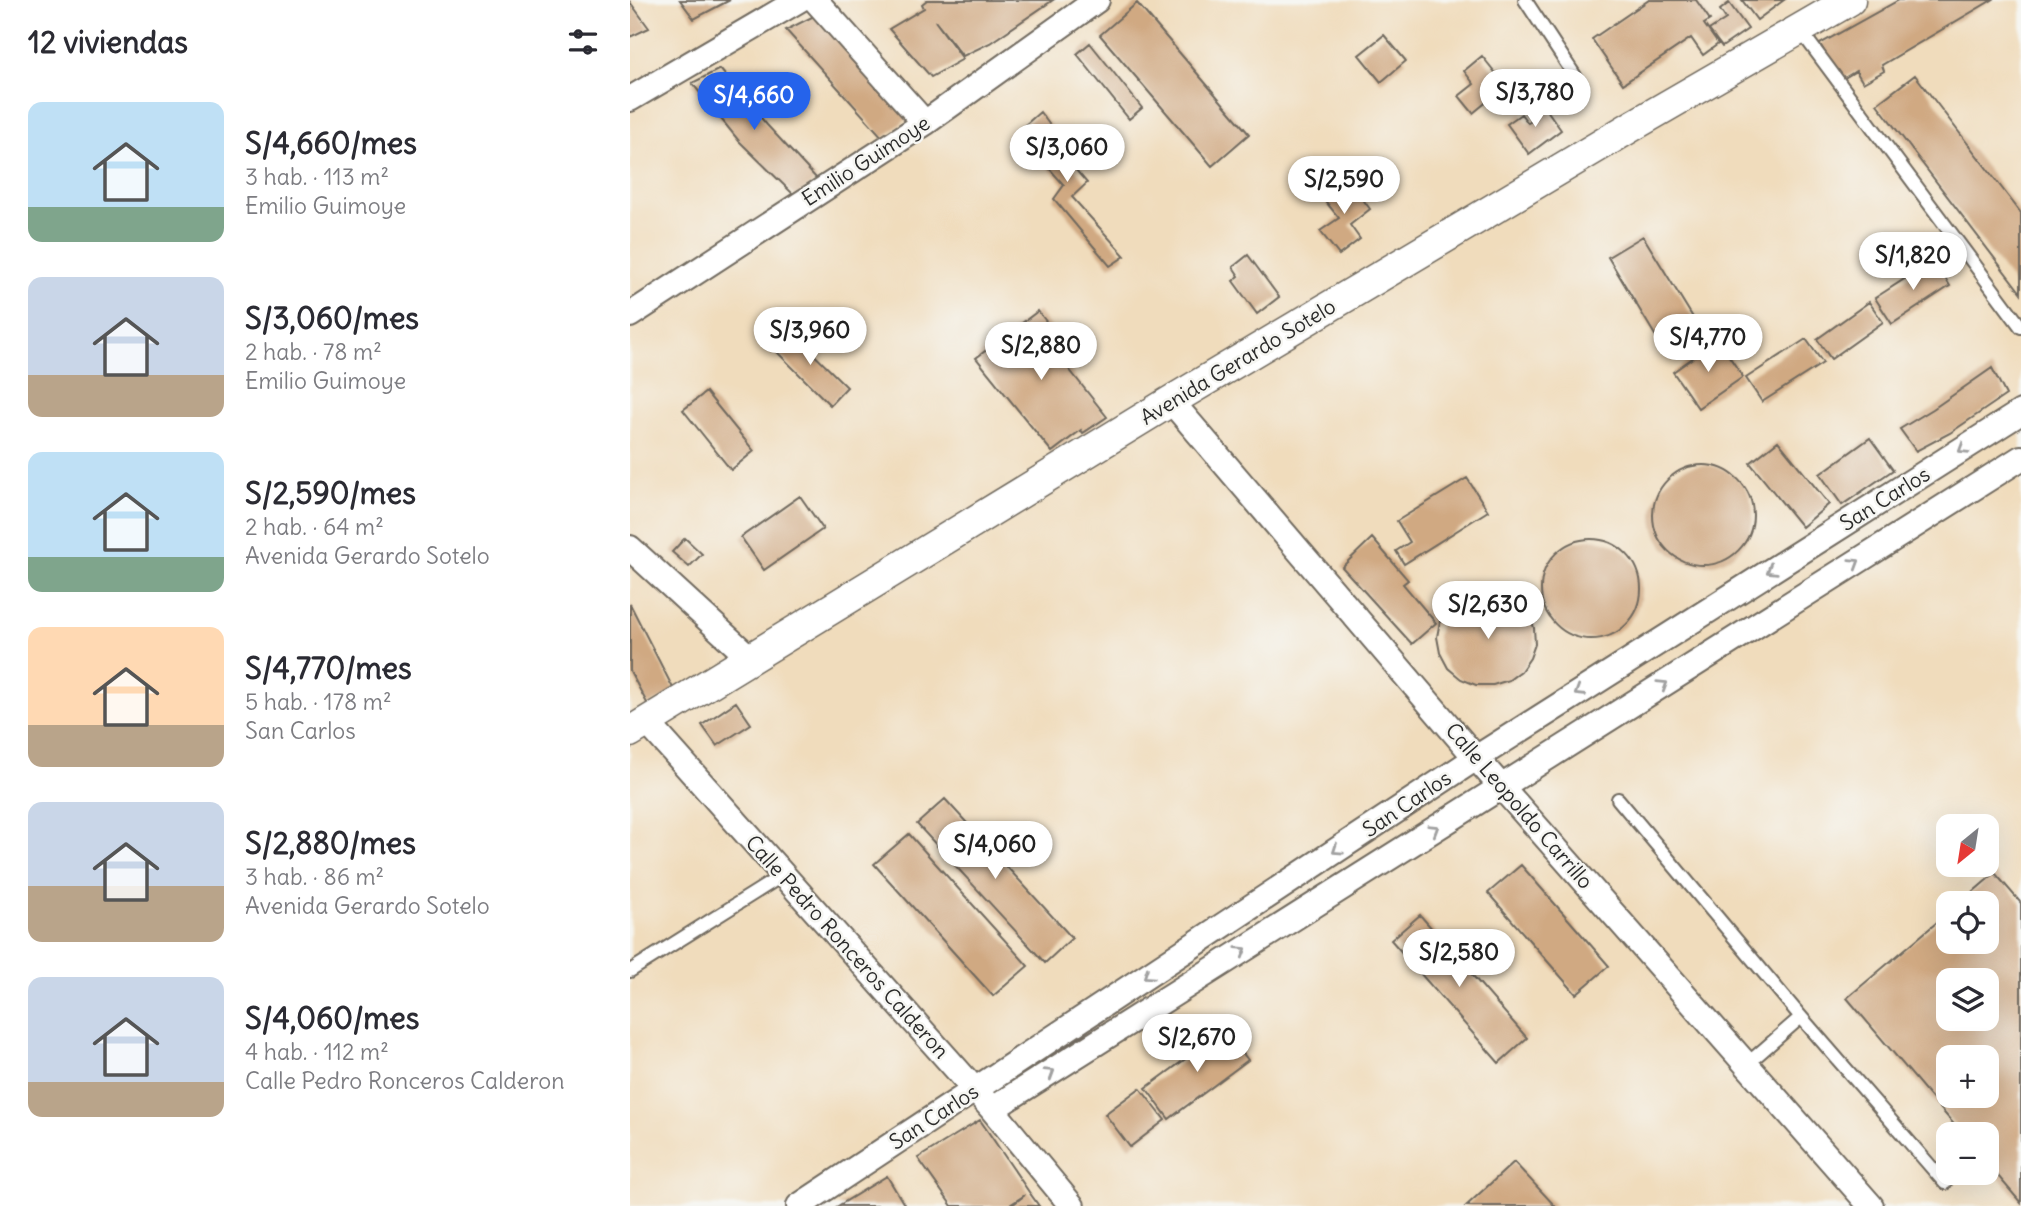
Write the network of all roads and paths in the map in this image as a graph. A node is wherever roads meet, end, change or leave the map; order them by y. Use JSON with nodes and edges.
{"nodes":[{"id":1,"x":799,"y":0,"type":"edge"},
{"id":2,"x":815,"y":0,"type":"edge"},
{"id":3,"x":1097,"y":0,"type":"edge"},
{"id":4,"x":1525,"y":0,"type":"edge"},
{"id":5,"x":1850,"y":0,"type":"edge"},
{"id":6,"x":1800,"y":29,"type":"junction"},
{"id":7,"x":1575,"y":76,"type":"dead end"},
{"id":8,"x":630,"y":99,"type":"edge"},
{"id":9,"x":925,"y":123,"type":"junction"},
{"id":10,"x":630,"y":316,"type":"edge"},
{"id":11,"x":2021,"y":327,"type":"edge"},
{"id":12,"x":1171,"y":401,"type":"junction"},
{"id":13,"x":2021,"y":412,"type":"edge"},
{"id":14,"x":2021,"y":458,"type":"edge"},
{"id":15,"x":630,"y":548,"type":"edge"},
{"id":16,"x":750,"y":658,"type":"junction"},
{"id":17,"x":638,"y":727,"type":"edge"},
{"id":18,"x":1476,"y":758,"type":"junction"},
{"id":19,"x":1502,"y":787,"type":"junction"},
{"id":20,"x":1618,"y":799,"type":"dead end"},
{"id":21,"x":783,"y":875,"type":"junction"},
{"id":22,"x":630,"y":971,"type":"edge"},
{"id":23,"x":1801,"y":1017,"type":"junction"},
{"id":24,"x":1746,"y":1065,"type":"junction"},
{"id":25,"x":974,"y":1091,"type":"junction"},
{"id":26,"x":992,"y":1109,"type":"junction"},
{"id":27,"x":1936,"y":1173,"type":"edge"},
{"id":28,"x":799,"y":1206,"type":"edge"},
{"id":29,"x":1072,"y":1206,"type":"edge"},
{"id":30,"x":1871,"y":1206,"type":"edge"}],
"edges":[{"from":1,"to":8,"type":"street"},
{"from":2,"to":9,"type":"street"},
{"from":3,"to":9,"type":"street","name":"Emilio Guimoye"},
{"from":4,"to":7,"type":"lane"},
{"from":5,"to":6,"type":"street","name":"Avenida Gerardo Sotelo"},
{"from":6,"to":11,"type":"lane"},
{"from":6,"to":12,"type":"street","name":"Avenida Gerardo Sotelo"},
{"from":9,"to":10,"type":"street","name":"Emilio Guimoye"},
{"from":12,"to":16,"type":"street","name":"Avenida Gerardo Sotelo"},
{"from":12,"to":18,"type":"street","name":"Calle Leopoldo Carrillo"},
{"from":13,"to":18,"type":"street","name":"San Carlos","one_way":true},
{"from":19,"to":14,"type":"street","name":"San Carlos","one_way":true},
{"from":15,"to":16,"type":"street"},
{"from":16,"to":17,"type":"street","name":"Avenida Gerardo Sotelo"},
{"from":17,"to":21,"type":"street","name":"Calle Pedro Ronceros Calderon"},
{"from":18,"to":19,"type":"street","name":"Calle Leopoldo Carrillo"},
{"from":18,"to":25,"type":"street","name":"San Carlos","one_way":true},
{"from":19,"to":24,"type":"street","name":"Calle Leopoldo Carrillo"},
{"from":26,"to":19,"type":"street","name":"San Carlos","one_way":true},
{"from":20,"to":23,"type":"lane"},
{"from":21,"to":22,"type":"lane"},
{"from":21,"to":25,"type":"street","name":"Calle Pedro Ronceros Calderon"},
{"from":23,"to":24,"type":"lane"},
{"from":23,"to":27,"type":"lane"},
{"from":24,"to":30,"type":"street","name":"Calle Leopoldo Carrillo"},
{"from":25,"to":26,"type":"street","name":"Calle Pedro Ronceros Calderon"},
{"from":25,"to":28,"type":"street","name":"San Carlos"},
{"from":26,"to":29,"type":"street","name":"Calle Pedro Ronceros Calderon"}]}
